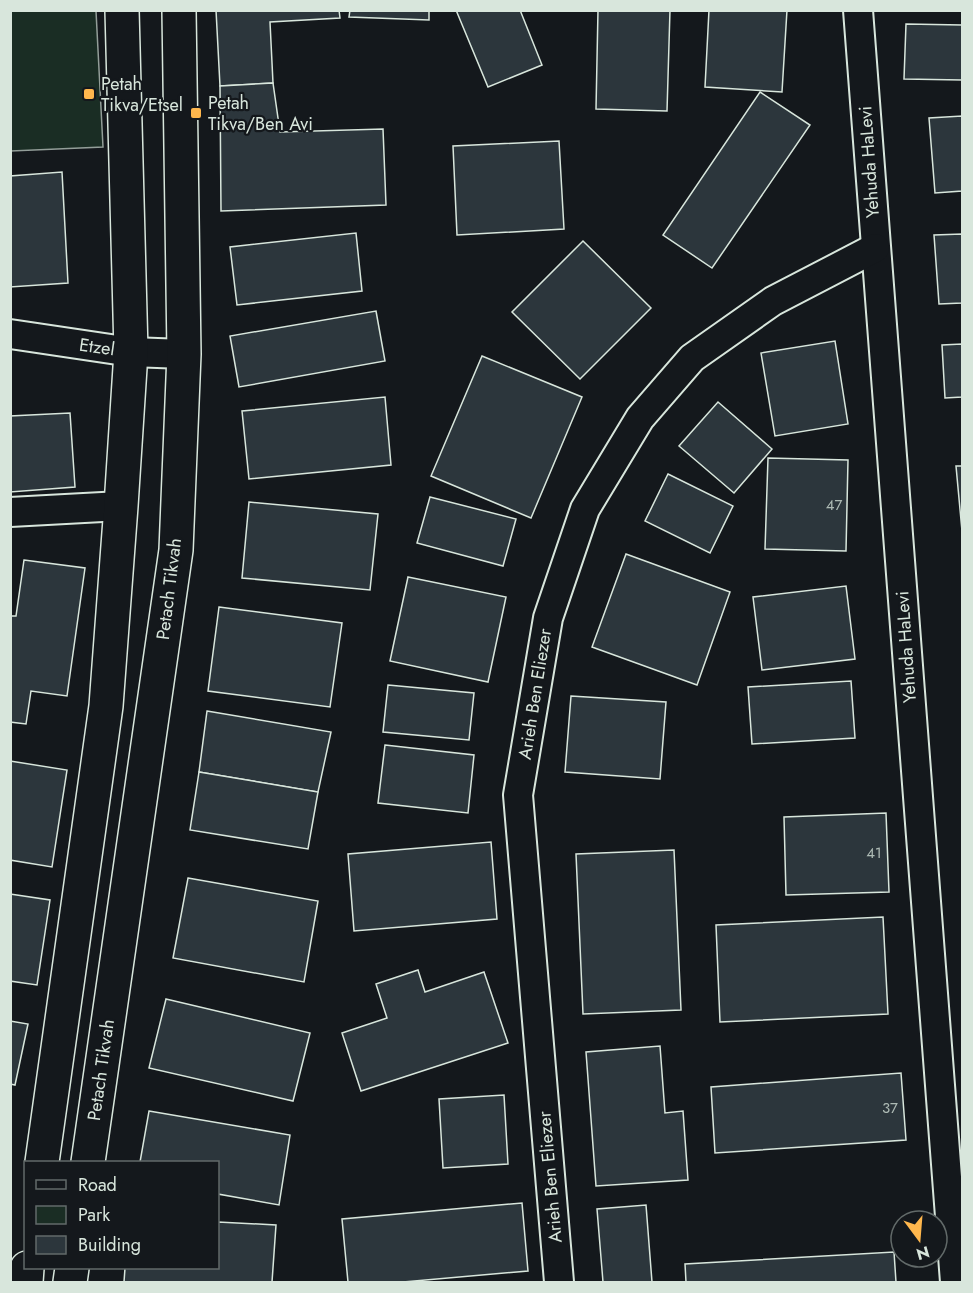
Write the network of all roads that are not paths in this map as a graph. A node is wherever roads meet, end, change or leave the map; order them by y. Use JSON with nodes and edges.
{"nodes":[{"id":1,"x":122,"y":10,"type":"edge"},
{"id":2,"x":179,"y":10,"type":"edge"},
{"id":3,"x":858,"y":10,"type":"edge"},
{"id":4,"x":876,"y":248,"type":"junction"},
{"id":5,"x":10,"y":334,"type":"edge"},
{"id":6,"x":131,"y":352,"type":"junction"},
{"id":7,"x":184,"y":354,"type":"junction"},
{"id":8,"x":121,"y":506,"type":"junction"},
{"id":9,"x":10,"y":512,"type":"edge"},
{"id":10,"x":42,"y":1161,"type":"edge"},
{"id":11,"x":88,"y":1161,"type":"edge"},
{"id":12,"x":559,"y":1282,"type":"edge"},
{"id":13,"x":955,"y":1282,"type":"edge"}],
"edges":[{"from":1,"to":6,"type":"main road"},
{"from":2,"to":7,"type":"main road","name":"Petach Tikvah"},
{"from":3,"to":4,"type":"street","name":"Yehuda HaLevi"},
{"from":4,"to":12,"type":"street","name":"Arieh Ben Eliezer"},
{"from":4,"to":13,"type":"street","name":"Yehuda HaLevi"},
{"from":5,"to":6,"type":"street","name":"Etzel"},
{"from":6,"to":7,"type":"street","name":"Etzel"},
{"from":6,"to":8,"type":"main road"},
{"from":7,"to":11,"type":"main road","name":"Petach Tikvah"},
{"from":8,"to":9,"type":"street"},
{"from":8,"to":10,"type":"main road"}]}
